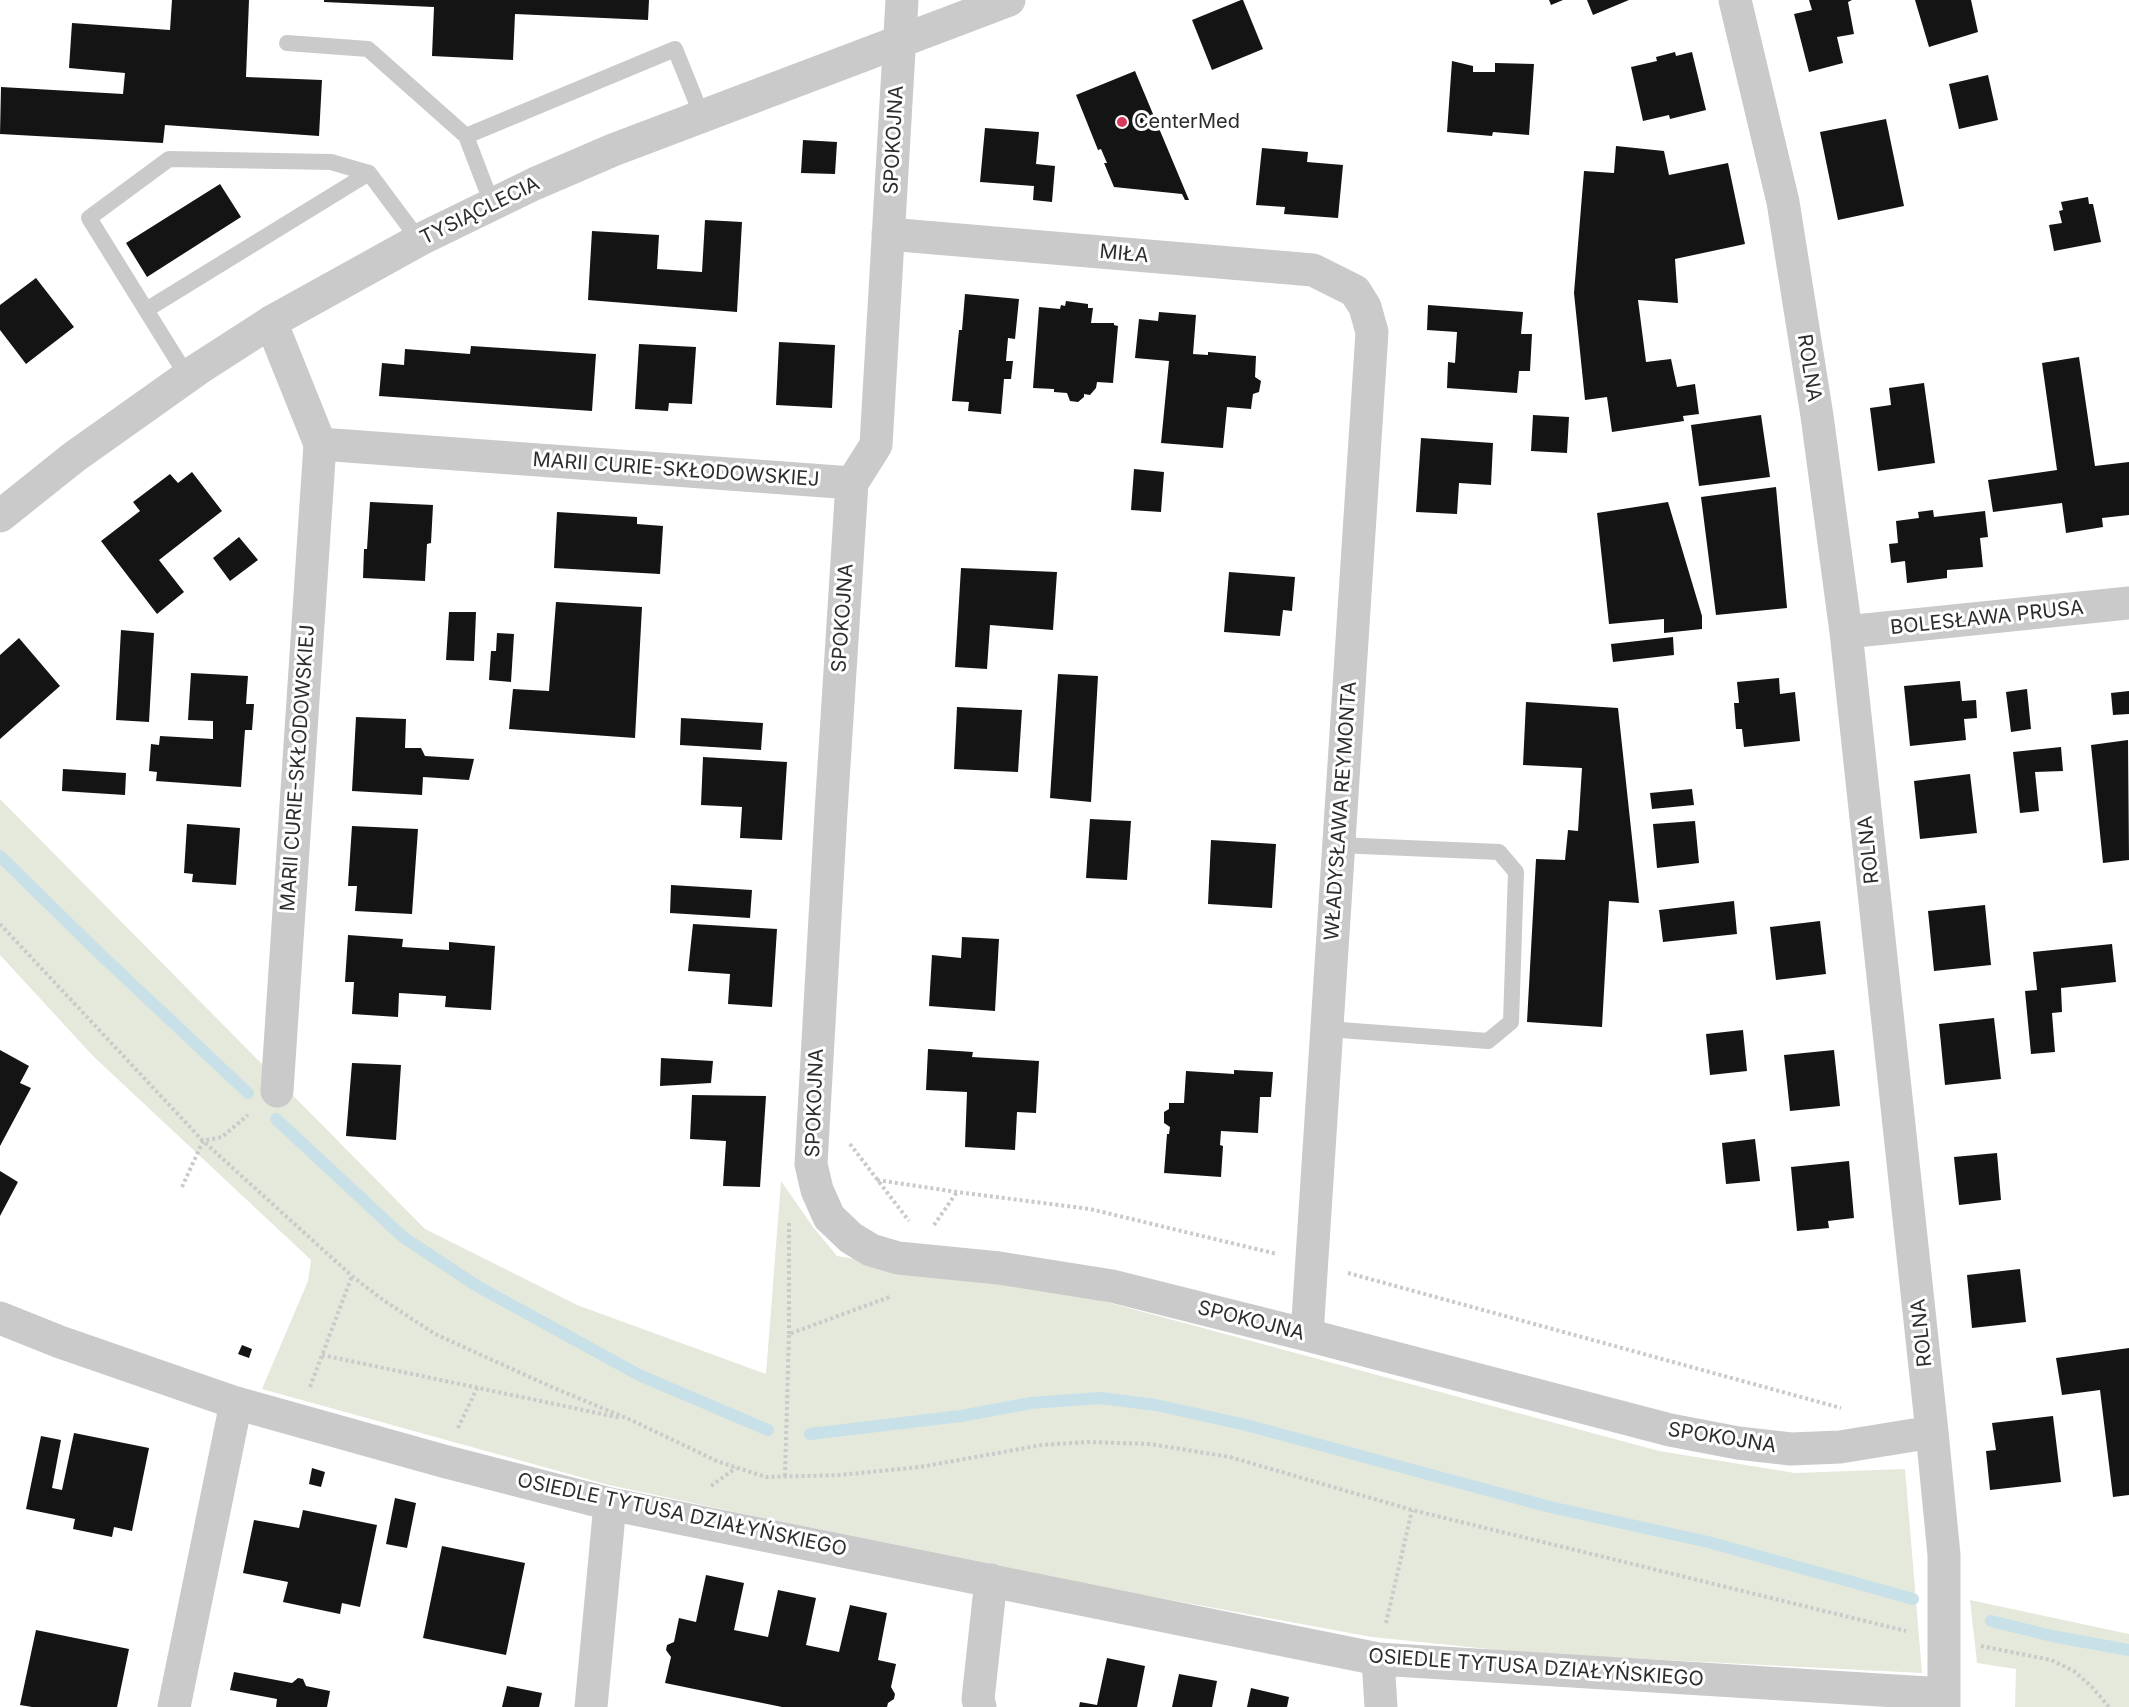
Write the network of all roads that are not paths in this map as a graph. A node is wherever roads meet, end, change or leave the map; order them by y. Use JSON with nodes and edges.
{"nodes":[{"id":1,"x":902,"y":0,"type":"edge"},
{"id":2,"x":1009,"y":0,"type":"edge"},
{"id":3,"x":1735,"y":0,"type":"edge"},
{"id":4,"x":900,"y":42,"type":"junction"},
{"id":5,"x":287,"y":43,"type":"dead end"},
{"id":6,"x":702,"y":116,"type":"junction"},
{"id":7,"x":466,"y":136,"type":"junction"},
{"id":8,"x":369,"y":173,"type":"junction"},
{"id":9,"x":492,"y":204,"type":"junction"},
{"id":10,"x":888,"y":234,"type":"junction"},
{"id":11,"x":419,"y":240,"type":"junction"},
{"id":12,"x":1355,"y":291,"type":"joint"},
{"id":13,"x":146,"y":310,"type":"junction"},
{"id":14,"x":271,"y":322,"type":"junction"},
{"id":15,"x":187,"y":376,"type":"junction"},
{"id":16,"x":320,"y":444,"type":"junction"},
{"id":17,"x":852,"y":483,"type":"junction"},
{"id":18,"x":0,"y":516,"type":"edge"},
{"id":19,"x":2129,"y":603,"type":"edge"},
{"id":20,"x":1846,"y":632,"type":"junction"},
{"id":21,"x":1338,"y":845,"type":"junction"},
{"id":22,"x":1327,"y":1029,"type":"junction"},
{"id":23,"x":276,"y":1091,"type":"road end"},
{"id":24,"x":0,"y":1318,"type":"edge"},
{"id":25,"x":1307,"y":1335,"type":"junction"},
{"id":26,"x":236,"y":1403,"type":"junction"},
{"id":27,"x":1932,"y":1432,"type":"junction"},
{"id":28,"x":610,"y":1504,"type":"junction"},
{"id":29,"x":991,"y":1580,"type":"junction"},
{"id":30,"x":1378,"y":1659,"type":"junction"},
{"id":31,"x":1944,"y":1700,"type":"edge"},
{"id":32,"x":174,"y":1707,"type":"edge"},
{"id":33,"x":591,"y":1707,"type":"edge"},
{"id":34,"x":980,"y":1707,"type":"edge"},
{"id":35,"x":1381,"y":1707,"type":"edge"}],
"edges":[{"from":1,"to":4,"type":"street","name":"SPOKOJNA"},
{"from":2,"to":4,"type":"street","name":"TYSIĄCLECIA"},
{"from":3,"to":20,"type":"street","name":"ROLNA"},
{"from":4,"to":6,"type":"street","name":"TYSIĄCLECIA"},
{"from":4,"to":10,"type":"street","name":"SPOKOJNA"},
{"from":5,"to":7,"type":"lane"},
{"from":6,"to":7,"type":"lane"},
{"from":6,"to":9,"type":"street","name":"TYSIĄCLECIA"},
{"from":7,"to":9,"type":"lane"},
{"from":8,"to":11,"type":"lane"},
{"from":8,"to":13,"type":"lane"},
{"from":8,"to":13,"type":"lane"},
{"from":9,"to":11,"type":"street","name":"TYSIĄCLECIA"},
{"from":10,"to":12,"type":"street","name":"MIŁA"},
{"from":10,"to":17,"type":"street","name":"SPOKOJNA"},
{"from":11,"to":14,"type":"street","name":"TYSIĄCLECIA"},
{"from":12,"to":21,"type":"street","name":"WŁADYSŁAWA REYMONTA"},
{"from":13,"to":15,"type":"lane"},
{"from":14,"to":15,"type":"street","name":"TYSIĄCLECIA"},
{"from":14,"to":16,"type":"street","name":"MARII CURIE-SKŁODOWSKIEJ"},
{"from":15,"to":18,"type":"street","name":"TYSIĄCLECIA"},
{"from":16,"to":17,"type":"street","name":"MARII CURIE-SKŁODOWSKIEJ"},
{"from":16,"to":23,"type":"street","name":"MARII CURIE-SKŁODOWSKIEJ"},
{"from":17,"to":25,"type":"street","name":"SPOKOJNA"},
{"from":19,"to":20,"type":"street","name":"BOLESŁAWA PRUSA"},
{"from":20,"to":27,"type":"street","name":"ROLNA"},
{"from":21,"to":22,"type":"street","name":"WŁADYSŁAWA REYMONTA"},
{"from":21,"to":22,"type":"lane"},
{"from":22,"to":25,"type":"street","name":"WŁADYSŁAWA REYMONTA"},
{"from":24,"to":26,"type":"street","name":"OSIEDLE TYTUSA DZIAŁYŃSKIEGO"},
{"from":25,"to":27,"type":"street","name":"SPOKOJNA"},
{"from":26,"to":28,"type":"street","name":"OSIEDLE TYTUSA DZIAŁYŃSKIEGO"},
{"from":26,"to":32,"type":"street"},
{"from":27,"to":31,"type":"street","name":"ROLNA"},
{"from":28,"to":29,"type":"street","name":"OSIEDLE TYTUSA DZIAŁYŃSKIEGO"},
{"from":28,"to":33,"type":"street"},
{"from":29,"to":30,"type":"street","name":"OSIEDLE TYTUSA DZIAŁYŃSKIEGO"},
{"from":29,"to":34,"type":"street"},
{"from":30,"to":31,"type":"street","name":"OSIEDLE TYTUSA DZIAŁYŃSKIEGO"},
{"from":30,"to":35,"type":"street"}]}
